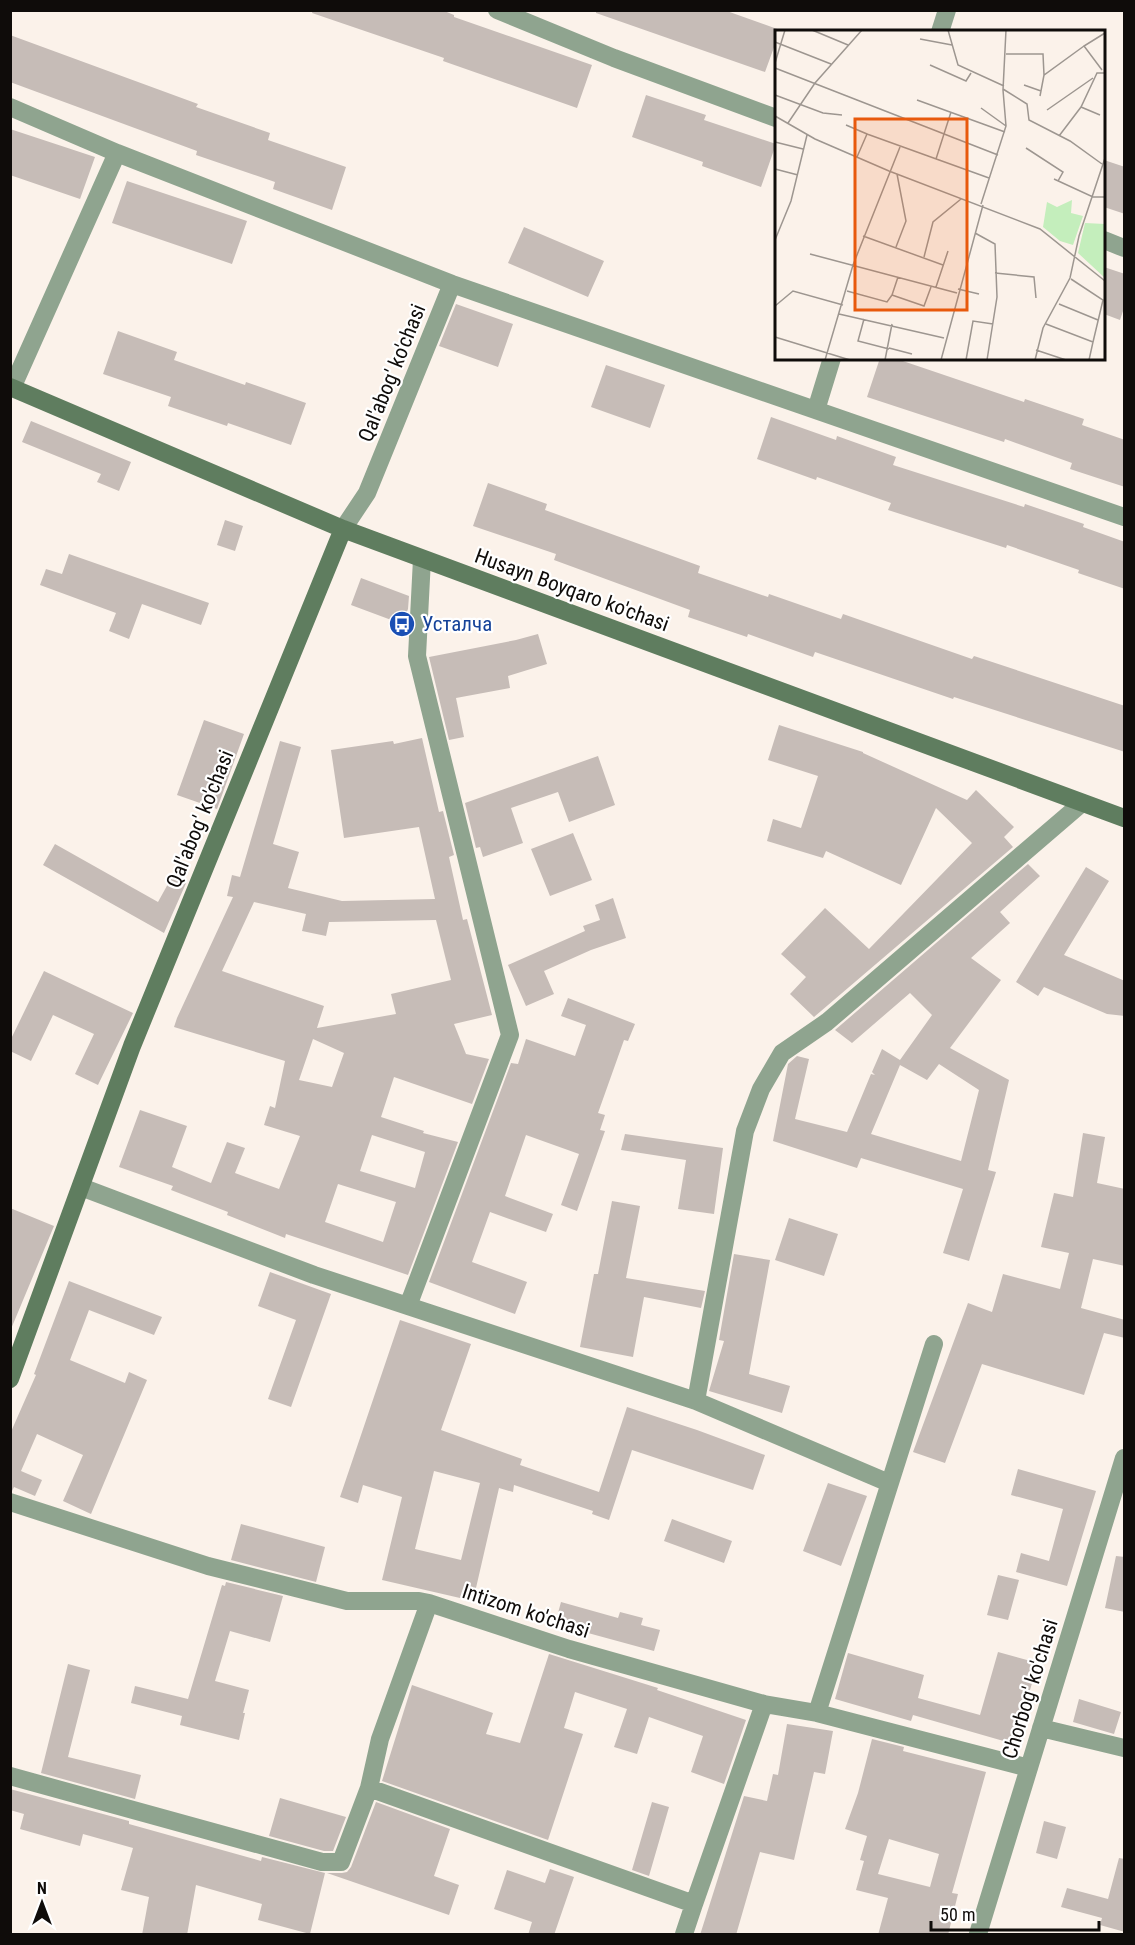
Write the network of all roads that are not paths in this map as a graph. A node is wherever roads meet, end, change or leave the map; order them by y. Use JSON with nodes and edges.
{"nodes":[{"id":1,"x":497,"y":10,"type":"edge"},
{"id":2,"x":947,"y":10,"type":"edge"},
{"id":3,"x":941,"y":30,"type":"edge"},
{"id":4,"x":10,"y":107,"type":"edge"},
{"id":5,"x":775,"y":117,"type":"edge"},
{"id":6,"x":117,"y":153,"type":"junction"},
{"id":7,"x":1105,"y":240,"type":"edge"},
{"id":8,"x":1125,"y":248,"type":"edge"},
{"id":9,"x":452,"y":284,"type":"junction"},
{"id":10,"x":831,"y":360,"type":"edge"},
{"id":11,"x":11,"y":387,"type":"edge"},
{"id":12,"x":816,"y":410,"type":"junction"},
{"id":13,"x":1125,"y":517,"type":"edge"},
{"id":14,"x":343,"y":529,"type":"junction"},
{"id":15,"x":422,"y":559,"type":"junction"},
{"id":16,"x":1082,"y":803,"type":"junction"},
{"id":17,"x":1125,"y":818,"type":"edge"},
{"id":18,"x":81,"y":1187,"type":"junction"},
{"id":19,"x":408,"y":1306,"type":"junction"},
{"id":20,"x":934,"y":1344,"type":"dead end"},
{"id":21,"x":10,"y":1379,"type":"edge"},
{"id":22,"x":696,"y":1401,"type":"junction"},
{"id":23,"x":1125,"y":1458,"type":"edge"},
{"id":24,"x":889,"y":1483,"type":"junction"},
{"id":25,"x":10,"y":1502,"type":"edge"},
{"id":26,"x":429,"y":1603,"type":"junction"},
{"id":27,"x":764,"y":1704,"type":"junction"},
{"id":28,"x":817,"y":1713,"type":"junction"},
{"id":29,"x":1041,"y":1728,"type":"junction"},
{"id":30,"x":1125,"y":1748,"type":"edge"},
{"id":31,"x":1029,"y":1768,"type":"junction"},
{"id":32,"x":10,"y":1776,"type":"edge"},
{"id":33,"x":369,"y":1788,"type":"junction"},
{"id":34,"x":694,"y":1905,"type":"junction"},
{"id":35,"x":684,"y":1935,"type":"edge"},
{"id":36,"x":978,"y":1935,"type":"edge"}],
"edges":[{"from":1,"to":5,"type":"street"},
{"from":2,"to":3,"type":"street"},
{"from":4,"to":6,"type":"street"},
{"from":6,"to":9,"type":"street"},
{"from":6,"to":11,"type":"street"},
{"from":7,"to":8,"type":"street"},
{"from":9,"to":12,"type":"street"},
{"from":9,"to":14,"type":"street","name":"Qal'abog' ko'chasi"},
{"from":10,"to":12,"type":"street"},
{"from":11,"to":14,"type":"main road","name":"Husayn Boyqaro ko'chasi"},
{"from":12,"to":13,"type":"street"},
{"from":14,"to":15,"type":"main road","name":"Husayn Boyqaro ko'chasi"},
{"from":14,"to":18,"type":"main road","name":"Qal'abog' ko'chasi"},
{"from":15,"to":16,"type":"main road","name":"Husayn Boyqaro ko'chasi"},
{"from":15,"to":19,"type":"street"},
{"from":16,"to":17,"type":"main road","name":"Husayn Boyqaro ko'chasi"},
{"from":16,"to":22,"type":"street"},
{"from":18,"to":19,"type":"street"},
{"from":18,"to":21,"type":"main road","name":"Qal'abog' ko'chasi"},
{"from":19,"to":22,"type":"street"},
{"from":20,"to":24,"type":"street"},
{"from":22,"to":24,"type":"street"},
{"from":23,"to":29,"type":"street","name":"Сhorbog' ko'chasi"},
{"from":24,"to":28,"type":"street"},
{"from":25,"to":26,"type":"street","name":"Intizom ko'chasi"},
{"from":26,"to":27,"type":"street","name":"Intizom ko'chasi"},
{"from":26,"to":33,"type":"street"},
{"from":27,"to":28,"type":"street","name":"Intizom ko'chasi"},
{"from":27,"to":34,"type":"street"},
{"from":28,"to":31,"type":"street","name":"Intizom ko'chasi"},
{"from":29,"to":30,"type":"street"},
{"from":29,"to":31,"type":"street","name":"Сhorbog' ko'chasi"},
{"from":31,"to":36,"type":"street","name":"Сhorbog' ko'chasi"},
{"from":32,"to":33,"type":"street"},
{"from":33,"to":34,"type":"street"},
{"from":34,"to":35,"type":"street"}]}
